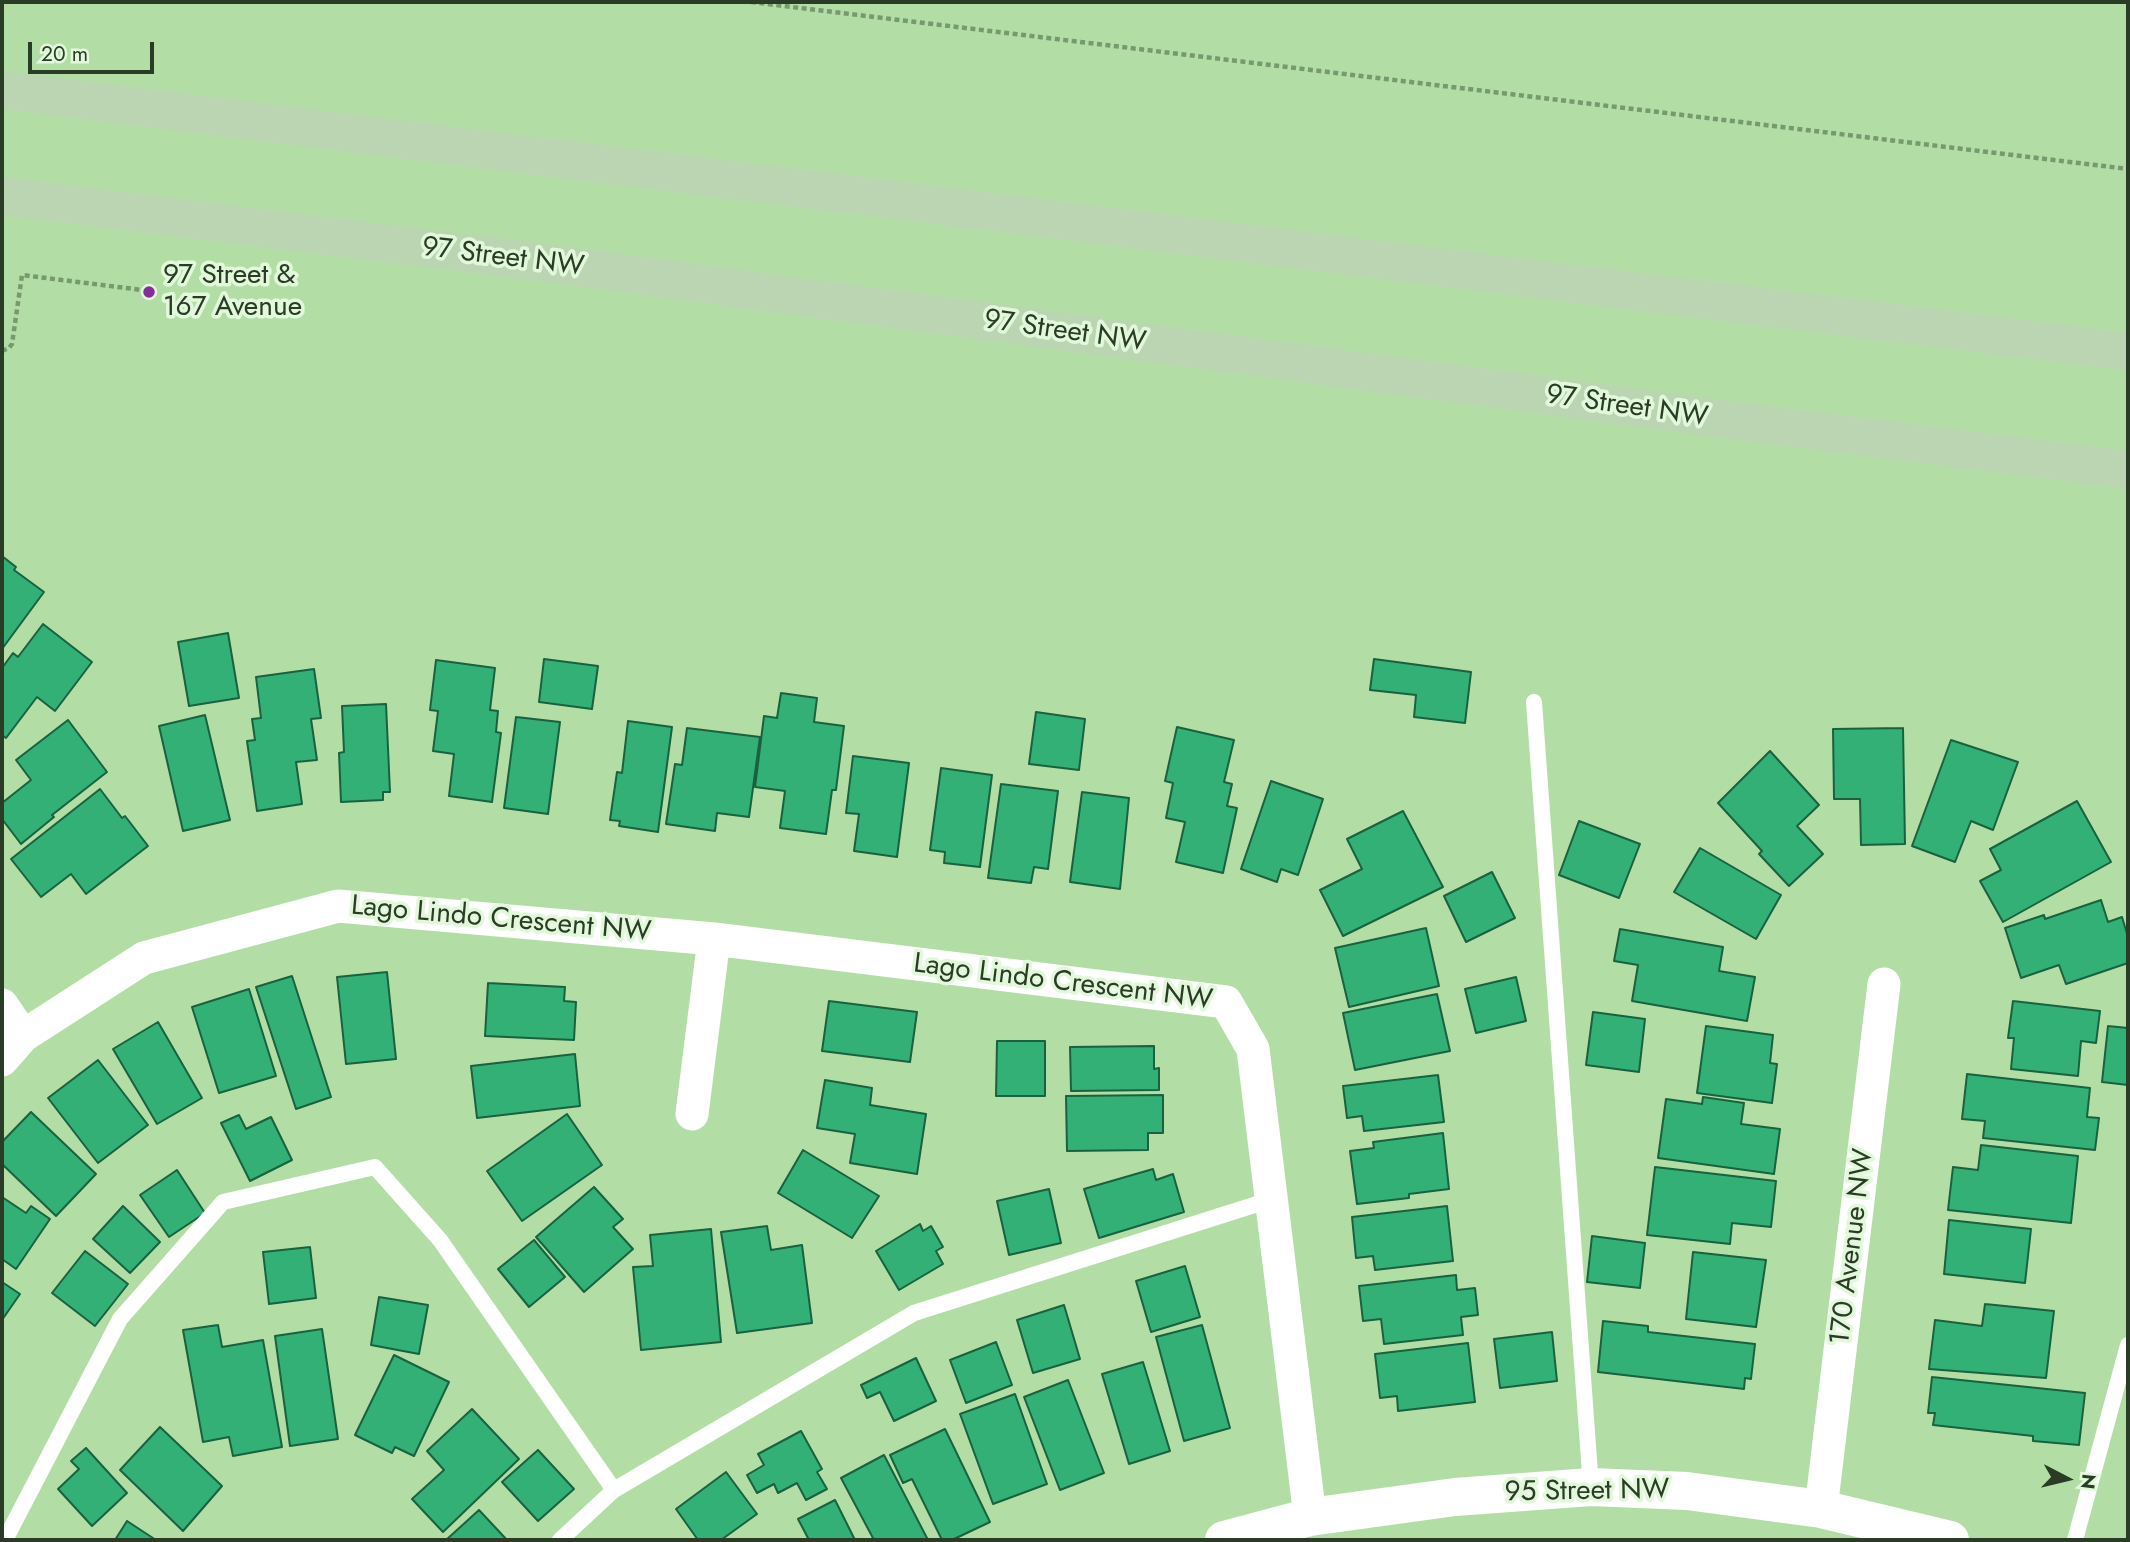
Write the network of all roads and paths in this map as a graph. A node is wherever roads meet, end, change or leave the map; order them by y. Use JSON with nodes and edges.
{"nodes":[{"id":1,"x":751,"y":2,"type":"edge"},
{"id":2,"x":2,"y":73,"type":"edge"},
{"id":3,"x":2,"y":90,"type":"edge"},
{"id":4,"x":127,"y":105,"type":"junction"},
{"id":5,"x":2128,"y":169,"type":"edge"},
{"id":6,"x":2,"y":196,"type":"edge"},
{"id":7,"x":142,"y":290,"type":"dead end"},
{"id":8,"x":2,"y":351,"type":"edge"},
{"id":9,"x":2128,"y":352,"type":"edge"},
{"id":10,"x":2128,"y":470,"type":"edge"},
{"id":11,"x":1534,"y":702,"type":"dead end"},
{"id":12,"x":714,"y":939,"type":"junction"},
{"id":13,"x":1884,"y":984,"type":"dead end"},
{"id":14,"x":2,"y":1005,"type":"edge"},
{"id":15,"x":13,"y":1048,"type":"edge"},
{"id":16,"x":692,"y":1114,"type":"dead end"},
{"id":17,"x":1270,"y":1200,"type":"junction"},
{"id":18,"x":2128,"y":1345,"type":"edge"},
{"id":19,"x":1591,"y":1487,"type":"junction"},
{"id":20,"x":614,"y":1490,"type":"junction"},
{"id":21,"x":1821,"y":1509,"type":"junction"},
{"id":22,"x":1311,"y":1523,"type":"junction"},
{"id":23,"x":5,"y":1540,"type":"edge"},
{"id":24,"x":560,"y":1540,"type":"edge"},
{"id":25,"x":1224,"y":1540,"type":"edge"},
{"id":26,"x":1950,"y":1540,"type":"edge"},
{"id":27,"x":2076,"y":1540,"type":"edge"}],
"edges":[{"from":1,"to":5,"type":"path"},
{"from":2,"to":4,"type":"main road"},
{"from":3,"to":4,"type":"main road"},
{"from":4,"to":9,"type":"main road"},
{"from":6,"to":10,"type":"main road","name":"97 Street NW"},
{"from":7,"to":8,"type":"path"},
{"from":11,"to":19,"type":"lane"},
{"from":12,"to":15,"type":"street","name":"Lago Lindo Crescent NW"},
{"from":12,"to":16,"type":"street"},
{"from":12,"to":17,"type":"street","name":"Lago Lindo Crescent NW"},
{"from":13,"to":21,"type":"street","name":"170 Avenue NW"},
{"from":14,"to":15,"type":"street","name":"Lago Lindo Crescent NW"},
{"from":17,"to":20,"type":"lane"},
{"from":17,"to":22,"type":"street","name":"Lago Lindo Crescent NW"},
{"from":18,"to":27,"type":"lane"},
{"from":19,"to":21,"type":"street","name":"95 Street NW"},
{"from":19,"to":22,"type":"street","name":"95 Street NW"},
{"from":20,"to":23,"type":"lane"},
{"from":20,"to":24,"type":"lane"},
{"from":21,"to":26,"type":"street","name":"95 Street NW"},
{"from":22,"to":25,"type":"street","name":"95 Street NW"}]}
